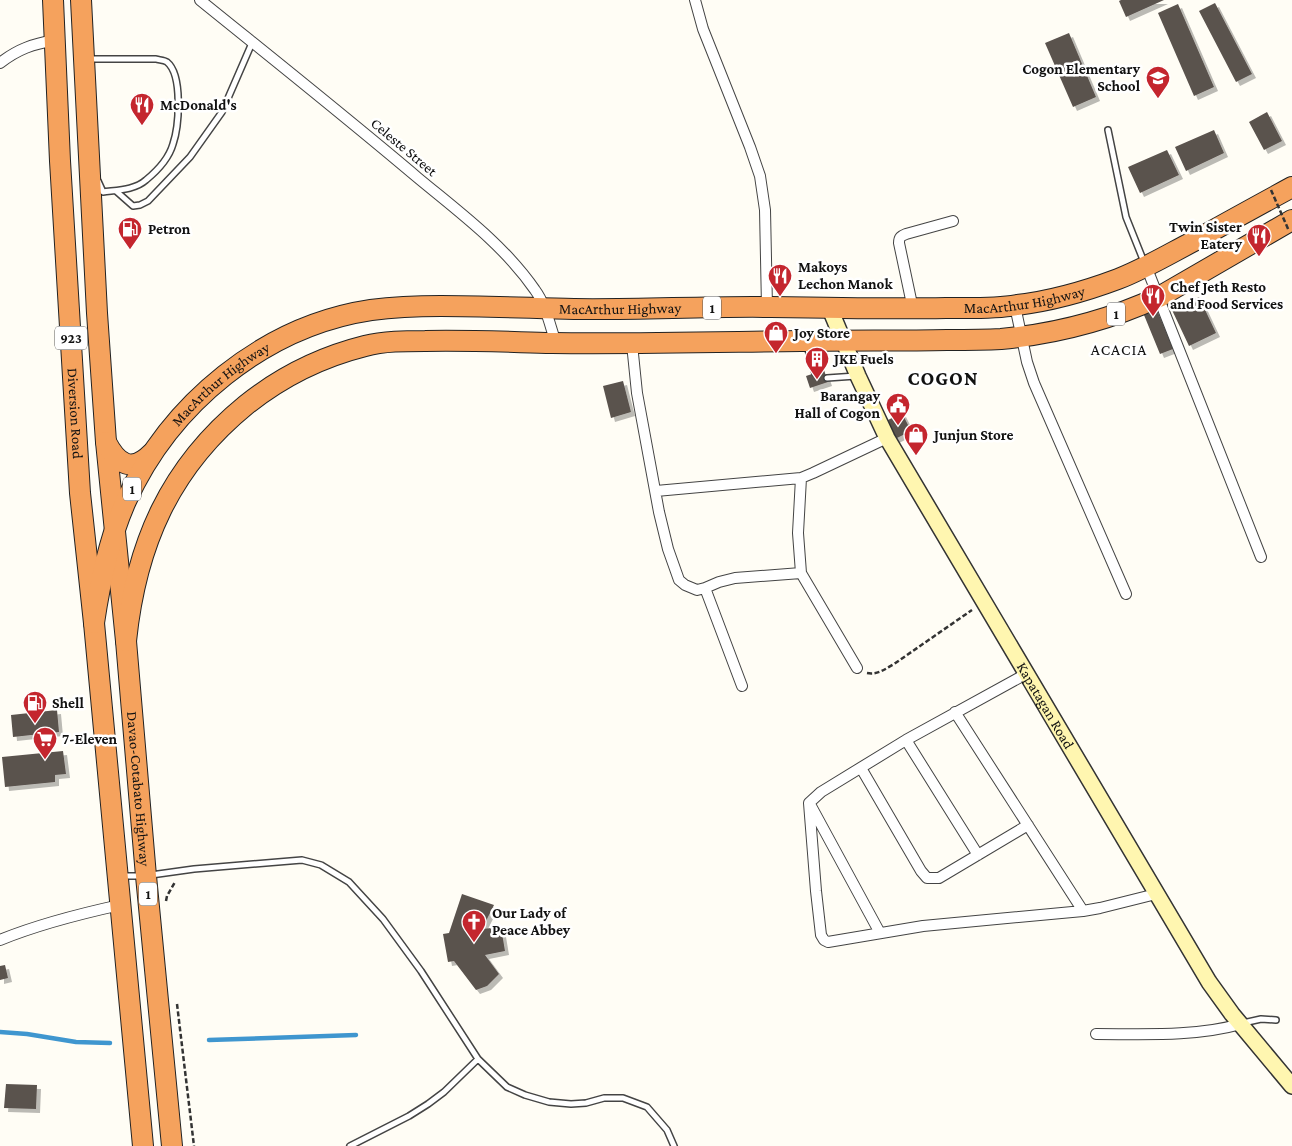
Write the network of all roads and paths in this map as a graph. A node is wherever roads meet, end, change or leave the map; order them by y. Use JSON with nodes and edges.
{"nodes":[{"id":1,"x":53,"y":0,"type":"edge"},
{"id":2,"x":81,"y":0,"type":"edge"},
{"id":3,"x":200,"y":0,"type":"edge"},
{"id":4,"x":695,"y":0,"type":"edge"},
{"id":5,"x":55,"y":40,"type":"junction"},
{"id":6,"x":252,"y":42,"type":"junction"},
{"id":7,"x":84,"y":59,"type":"junction"},
{"id":8,"x":1,"y":62,"type":"edge"},
{"id":9,"x":1108,"y":130,"type":"dead end"},
{"id":10,"x":89,"y":160,"type":"junction"},
{"id":11,"x":1292,"y":187,"type":"edge"},
{"id":12,"x":1271,"y":190,"type":"dead end"},
{"id":13,"x":116,"y":191,"type":"junction"},
{"id":14,"x":953,"y":221,"type":"dead end"},
{"id":15,"x":1290,"y":226,"type":"edge"},
{"id":16,"x":1146,"y":266,"type":"junction"},
{"id":17,"x":1158,"y":297,"type":"junction"},
{"id":18,"x":1015,"y":306,"type":"junction"},
{"id":19,"x":767,"y":307,"type":"junction"},
{"id":20,"x":544,"y":308,"type":"junction"},
{"id":21,"x":830,"y":309,"type":"junction"},
{"id":22,"x":913,"y":309,"type":"junction"},
{"id":23,"x":1021,"y":336,"type":"junction"},
{"id":24,"x":805,"y":341,"type":"junction"},
{"id":25,"x":844,"y":341,"type":"junction"},
{"id":26,"x":556,"y":343,"type":"junction"},
{"id":27,"x":632,"y":344,"type":"junction"},
{"id":28,"x":815,"y":373,"type":"dead end"},
{"id":29,"x":858,"y":376,"type":"junction"},
{"id":30,"x":826,"y":378,"type":"dead end"},
{"id":31,"x":887,"y":438,"type":"junction"},
{"id":32,"x":106,"y":442,"type":"junction"},
{"id":33,"x":154,"y":451,"type":"junction"},
{"id":34,"x":801,"y":478,"type":"junction"},
{"id":35,"x":656,"y":491,"type":"junction"},
{"id":36,"x":115,"y":530,"type":"junction"},
{"id":37,"x":1261,"y":556,"type":"dead end"},
{"id":38,"x":801,"y":573,"type":"junction"},
{"id":39,"x":705,"y":588,"type":"junction"},
{"id":40,"x":1126,"y":594,"type":"dead end"},
{"id":41,"x":984,"y":602,"type":"junction"},
{"id":42,"x":94,"y":623,"type":"junction"},
{"id":43,"x":126,"y":641,"type":"junction"},
{"id":44,"x":857,"y":668,"type":"joint"},
{"id":45,"x":1026,"y":674,"type":"junction"},
{"id":46,"x":98,"y":675,"type":"joint"},
{"id":47,"x":742,"y":686,"type":"dead end"},
{"id":48,"x":955,"y":712,"type":"junction"},
{"id":49,"x":906,"y":740,"type":"junction"},
{"id":50,"x":861,"y":768,"type":"junction"},
{"id":51,"x":809,"y":803,"type":"junction"},
{"id":52,"x":1028,"y":825,"type":"junction"},
{"id":53,"x":978,"y":855,"type":"junction"},
{"id":54,"x":182,"y":871,"type":"junction"},
{"id":55,"x":118,"y":876,"type":"junction"},
{"id":56,"x":146,"y":876,"type":"junction"},
{"id":57,"x":1156,"y":894,"type":"junction"},
{"id":58,"x":166,"y":903,"type":"dead end"},
{"id":59,"x":120,"y":905,"type":"junction"},
{"id":60,"x":1082,"y":911,"type":"junction"},
{"id":61,"x":880,"y":933,"type":"junction"},
{"id":62,"x":0,"y":940,"type":"edge"},
{"id":63,"x":176,"y":1000,"type":"dead end"},
{"id":64,"x":1276,"y":1020,"type":"dead end"},
{"id":65,"x":1240,"y":1024,"type":"junction"},
{"id":66,"x":1096,"y":1034,"type":"dead end"},
{"id":67,"x":478,"y":1060,"type":"junction"},
{"id":68,"x":1292,"y":1086,"type":"edge"},
{"id":69,"x":143,"y":1146,"type":"edge"},
{"id":70,"x":172,"y":1146,"type":"edge"},
{"id":71,"x":194,"y":1146,"type":"edge"},
{"id":72,"x":350,"y":1146,"type":"edge"},
{"id":73,"x":674,"y":1146,"type":"edge"}],
"edges":[{"from":1,"to":5,"type":"highway","name":"Diversion Road","number":"923"},
{"from":2,"to":7,"type":"highway","name":"Diversion Road","number":"923"},
{"from":3,"to":6,"type":"street","name":"Celeste Street"},
{"from":4,"to":19,"type":"street"},
{"from":5,"to":8,"type":"street"},
{"from":5,"to":42,"type":"highway","name":"Diversion Road","number":"923"},
{"from":6,"to":13,"type":"lane"},
{"from":6,"to":20,"type":"street","name":"Celeste Street"},
{"from":7,"to":10,"type":"highway","name":"Diversion Road","number":"923"},
{"from":7,"to":13,"type":"lane"},
{"from":9,"to":16,"type":"lane"},
{"from":10,"to":13,"type":"lane"},
{"from":10,"to":32,"type":"highway","name":"Diversion Road","number":"923"},
{"from":11,"to":16,"type":"highway","name":"MacArthur Highway","number":"1"},
{"from":12,"to":15,"type":"path","bridge":true},
{"from":14,"to":22,"type":"street"},
{"from":15,"to":17,"type":"highway","name":"MacArthur Highway","number":"1"},
{"from":16,"to":17,"type":"street"},
{"from":16,"to":18,"type":"highway","name":"MacArthur Highway","number":"1"},
{"from":17,"to":23,"type":"highway","name":"MacArthur Highway","number":"1"},
{"from":17,"to":37,"type":"street"},
{"from":18,"to":22,"type":"highway","name":"MacArthur Highway","number":"1"},
{"from":18,"to":23,"type":"street"},
{"from":19,"to":20,"type":"highway","name":"MacArthur Highway","number":"1"},
{"from":19,"to":21,"type":"highway","name":"MacArthur Highway","number":"1"},
{"from":20,"to":26,"type":"street","name":"Celeste Street"},
{"from":20,"to":33,"type":"highway","name":"MacArthur Highway","number":"1"},
{"from":21,"to":22,"type":"highway","name":"MacArthur Highway","number":"1"},
{"from":21,"to":25,"type":"main road","name":"Kapatagan Road"},
{"from":23,"to":25,"type":"highway","name":"MacArthur Highway","number":"1"},
{"from":23,"to":40,"type":"street"},
{"from":24,"to":25,"type":"highway","name":"MacArthur Highway","number":"1"},
{"from":24,"to":27,"type":"highway","name":"MacArthur Highway","number":"1"},
{"from":24,"to":28,"type":"lane"},
{"from":25,"to":29,"type":"main road","name":"Kapatagan Road"},
{"from":26,"to":27,"type":"highway","name":"MacArthur Highway","number":"1"},
{"from":26,"to":43,"type":"highway","name":"MacArthur Highway","number":"1"},
{"from":27,"to":35,"type":"street"},
{"from":29,"to":30,"type":"lane"},
{"from":29,"to":31,"type":"main road","name":"Kapatagan Road"},
{"from":31,"to":34,"type":"street"},
{"from":31,"to":41,"type":"main road","name":"Kapatagan Road"},
{"from":32,"to":33,"type":"highway"},
{"from":32,"to":36,"type":"highway","name":"Diversion Road","number":"923"},
{"from":33,"to":36,"type":"highway","name":"MacArthur Highway","number":"1"},
{"from":34,"to":35,"type":"street"},
{"from":34,"to":38,"type":"street"},
{"from":35,"to":39,"type":"street"},
{"from":36,"to":42,"type":"highway","name":"MacArthur Highway","number":"1"},
{"from":36,"to":43,"type":"highway","name":"Diversion Road","number":"923"},
{"from":38,"to":39,"type":"street"},
{"from":38,"to":44,"type":"street"},
{"from":39,"to":47,"type":"street"},
{"from":41,"to":44,"type":"path"},
{"from":41,"to":45,"type":"main road","name":"Kapatagan Road"},
{"from":42,"to":46,"type":"highway","name":"Diversion Road","number":"923"},
{"from":43,"to":56,"type":"highway","name":"Davao-Cotabato Highway","number":"1"},
{"from":45,"to":48,"type":"street"},
{"from":45,"to":57,"type":"main road","name":"Kapatagan Road"},
{"from":46,"to":55,"type":"highway","name":"Davao-Cotabato Highway","number":"1"},
{"from":48,"to":49,"type":"street"},
{"from":48,"to":52,"type":"street"},
{"from":49,"to":50,"type":"street"},
{"from":49,"to":53,"type":"street"},
{"from":50,"to":51,"type":"street"},
{"from":50,"to":53,"type":"street"},
{"from":51,"to":61,"type":"street"},
{"from":51,"to":61,"type":"street"},
{"from":52,"to":53,"type":"street"},
{"from":52,"to":60,"type":"street"},
{"from":54,"to":56,"type":"lane"},
{"from":54,"to":58,"type":"path"},
{"from":54,"to":67,"type":"lane"},
{"from":55,"to":56,"type":"lane"},
{"from":55,"to":59,"type":"highway","name":"Davao-Cotabato Highway","number":"1"},
{"from":56,"to":70,"type":"highway","name":"Davao-Cotabato Highway","number":"1"},
{"from":57,"to":60,"type":"street"},
{"from":57,"to":65,"type":"main road","name":"Kapatagan Road"},
{"from":59,"to":62,"type":"street"},
{"from":59,"to":69,"type":"highway","name":"Davao-Cotabato Highway","number":"1"},
{"from":60,"to":61,"type":"street"},
{"from":63,"to":71,"type":"path"},
{"from":64,"to":65,"type":"lane"},
{"from":65,"to":66,"type":"street"},
{"from":65,"to":68,"type":"main road","name":"Kapatagan Road"},
{"from":67,"to":72,"type":"lane"},
{"from":67,"to":73,"type":"lane"}]}
